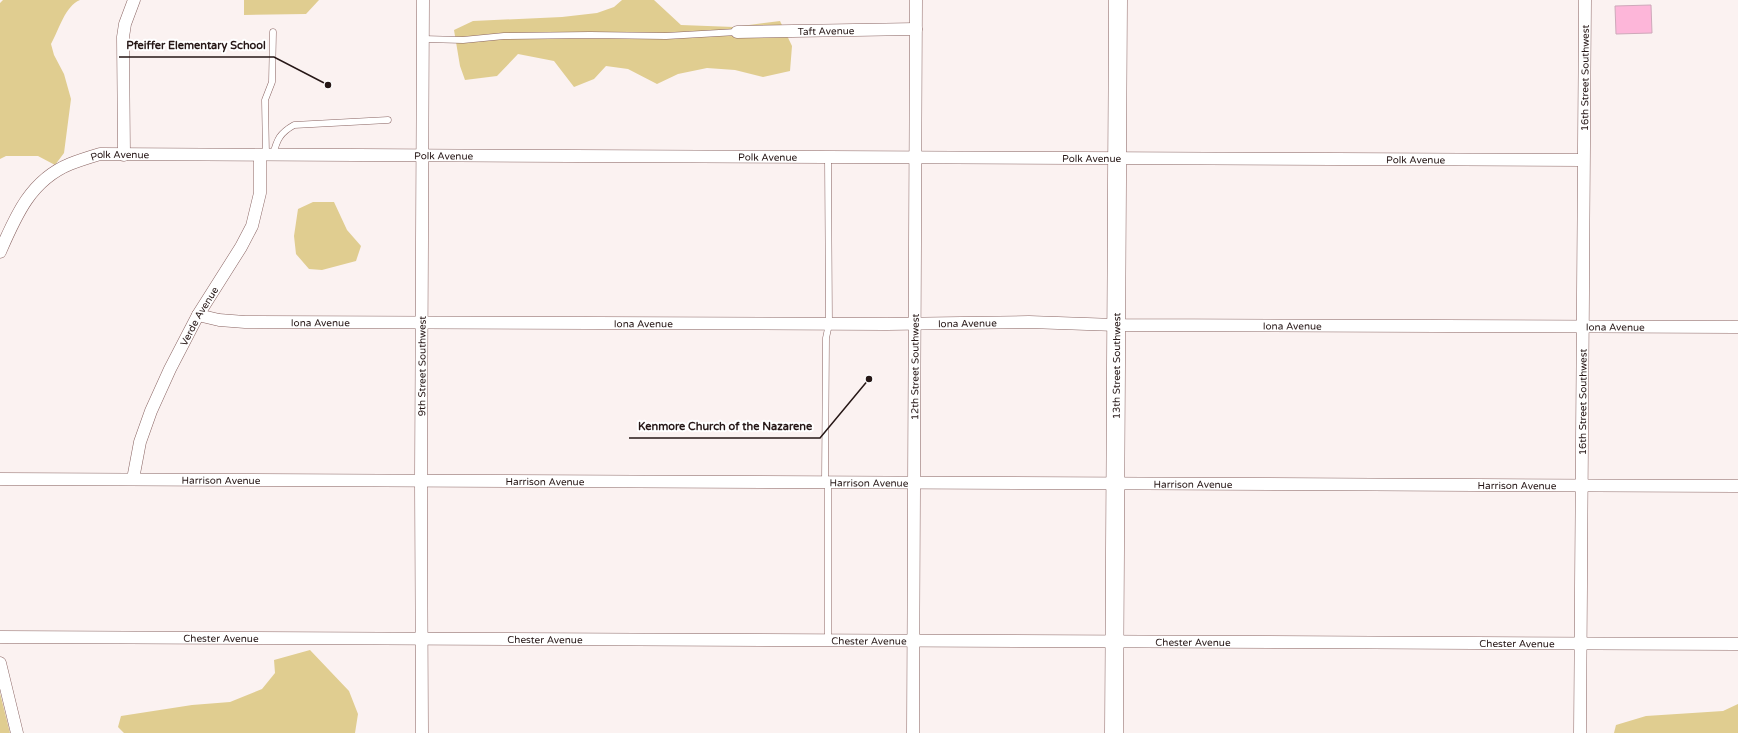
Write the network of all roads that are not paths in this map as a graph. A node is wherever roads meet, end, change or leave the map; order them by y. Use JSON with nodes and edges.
{"nodes":[{"id":1,"x":134,"y":0,"type":"edge"},
{"id":2,"x":423,"y":0,"type":"edge"},
{"id":3,"x":916,"y":0,"type":"edge"},
{"id":4,"x":1118,"y":0,"type":"edge"},
{"id":5,"x":1585,"y":0,"type":"edge"},
{"id":6,"x":916,"y":29,"type":"junction"},
{"id":7,"x":273,"y":32,"type":"dead end"},
{"id":8,"x":737,"y":32,"type":"joint"},
{"id":9,"x":423,"y":39,"type":"junction"},
{"id":10,"x":388,"y":120,"type":"dead end"},
{"id":11,"x":124,"y":155,"type":"junction"},
{"id":12,"x":266,"y":155,"type":"junction"},
{"id":13,"x":423,"y":155,"type":"junction"},
{"id":14,"x":828,"y":157,"type":"junction"},
{"id":15,"x":915,"y":157,"type":"junction"},
{"id":16,"x":1117,"y":158,"type":"junction"},
{"id":17,"x":1583,"y":160,"type":"junction"},
{"id":18,"x":0,"y":252,"type":"edge"},
{"id":19,"x":198,"y":315,"type":"junction"},
{"id":20,"x":422,"y":322,"type":"junction"},
{"id":21,"x":829,"y":324,"type":"junction"},
{"id":22,"x":915,"y":324,"type":"junction"},
{"id":23,"x":1116,"y":325,"type":"junction"},
{"id":24,"x":1738,"y":327,"type":"edge"},
{"id":25,"x":1583,"y":328,"type":"junction"},
{"id":26,"x":0,"y":479,"type":"edge"},
{"id":27,"x":133,"y":479,"type":"junction"},
{"id":28,"x":421,"y":480,"type":"junction"},
{"id":29,"x":826,"y":482,"type":"junction"},
{"id":30,"x":914,"y":482,"type":"junction"},
{"id":31,"x":1116,"y":484,"type":"junction"},
{"id":32,"x":1582,"y":486,"type":"junction"},
{"id":33,"x":1738,"y":486,"type":"edge"},
{"id":34,"x":0,"y":637,"type":"edge"},
{"id":35,"x":422,"y":638,"type":"junction"},
{"id":36,"x":828,"y":641,"type":"junction"},
{"id":37,"x":913,"y":641,"type":"junction"},
{"id":38,"x":1114,"y":641,"type":"junction"},
{"id":39,"x":1580,"y":643,"type":"junction"},
{"id":40,"x":1738,"y":644,"type":"edge"},
{"id":41,"x":0,"y":663,"type":"edge"},
{"id":42,"x":17,"y":733,"type":"edge"},
{"id":43,"x":422,"y":733,"type":"edge"},
{"id":44,"x":913,"y":733,"type":"edge"},
{"id":45,"x":1114,"y":733,"type":"edge"},
{"id":46,"x":1580,"y":733,"type":"edge"}],
"edges":[{"from":1,"to":11,"type":"street"},
{"from":2,"to":9,"type":"street","name":"9th Street Southwest"},
{"from":3,"to":6,"type":"street","name":"12th Street Southwest"},
{"from":4,"to":16,"type":"street","name":"13th Street Southwest"},
{"from":5,"to":17,"type":"street","name":"16th Street Southwest"},
{"from":6,"to":8,"type":"street","name":"Taft Avenue"},
{"from":6,"to":15,"type":"street","name":"12th Street Southwest"},
{"from":7,"to":12,"type":"lane"},
{"from":8,"to":9,"type":"lane"},
{"from":9,"to":13,"type":"street","name":"9th Street Southwest"},
{"from":10,"to":12,"type":"lane"},
{"from":11,"to":12,"type":"street","name":"Polk Avenue"},
{"from":11,"to":18,"type":"street","name":"Polk Avenue"},
{"from":12,"to":13,"type":"street","name":"Polk Avenue"},
{"from":12,"to":19,"type":"street","name":"Verde Avenue"},
{"from":13,"to":14,"type":"street","name":"Polk Avenue"},
{"from":13,"to":20,"type":"street","name":"9th Street Southwest"},
{"from":14,"to":15,"type":"street","name":"Polk Avenue"},
{"from":14,"to":21,"type":"lane"},
{"from":15,"to":16,"type":"street","name":"Polk Avenue"},
{"from":15,"to":22,"type":"street","name":"12th Street Southwest"},
{"from":16,"to":17,"type":"street","name":"Polk Avenue"},
{"from":16,"to":23,"type":"street","name":"13th Street Southwest"},
{"from":17,"to":25,"type":"street","name":"16th Street Southwest"},
{"from":19,"to":20,"type":"street","name":"Iona Avenue"},
{"from":19,"to":27,"type":"street","name":"Verde Avenue"},
{"from":20,"to":21,"type":"street","name":"Iona Avenue"},
{"from":20,"to":28,"type":"street","name":"9th Street Southwest"},
{"from":21,"to":22,"type":"street","name":"Iona Avenue"},
{"from":21,"to":29,"type":"lane"},
{"from":22,"to":23,"type":"street","name":"Iona Avenue"},
{"from":22,"to":30,"type":"street","name":"12th Street Southwest"},
{"from":23,"to":25,"type":"street","name":"Iona Avenue"},
{"from":23,"to":31,"type":"street","name":"13th Street Southwest"},
{"from":24,"to":25,"type":"street","name":"Iona Avenue"},
{"from":25,"to":32,"type":"street","name":"16th Street Southwest"},
{"from":26,"to":27,"type":"street","name":"Harrison Avenue"},
{"from":27,"to":28,"type":"street","name":"Harrison Avenue"},
{"from":28,"to":29,"type":"street","name":"Harrison Avenue"},
{"from":28,"to":35,"type":"street","name":"9th Street Southwest"},
{"from":29,"to":30,"type":"street","name":"Harrison Avenue"},
{"from":29,"to":36,"type":"lane"},
{"from":30,"to":31,"type":"street","name":"Harrison Avenue"},
{"from":30,"to":37,"type":"street","name":"12th Street Southwest"},
{"from":31,"to":32,"type":"street","name":"Harrison Avenue"},
{"from":31,"to":38,"type":"street","name":"13th Street Southwest"},
{"from":32,"to":33,"type":"street","name":"Harrison Avenue"},
{"from":32,"to":39,"type":"street","name":"16th Street Southwest"},
{"from":34,"to":35,"type":"street","name":"Chester Avenue"},
{"from":35,"to":36,"type":"street","name":"Chester Avenue"},
{"from":35,"to":43,"type":"street","name":"9th Street Southwest"},
{"from":36,"to":37,"type":"street","name":"Chester Avenue"},
{"from":37,"to":38,"type":"street","name":"Chester Avenue"},
{"from":37,"to":44,"type":"street","name":"12th Street Southwest"},
{"from":38,"to":39,"type":"street","name":"Chester Avenue"},
{"from":38,"to":45,"type":"street","name":"13th Street Southwest"},
{"from":39,"to":40,"type":"street","name":"Chester Avenue"},
{"from":39,"to":46,"type":"street","name":"16th Street Southwest"},
{"from":41,"to":42,"type":"street"}]}
